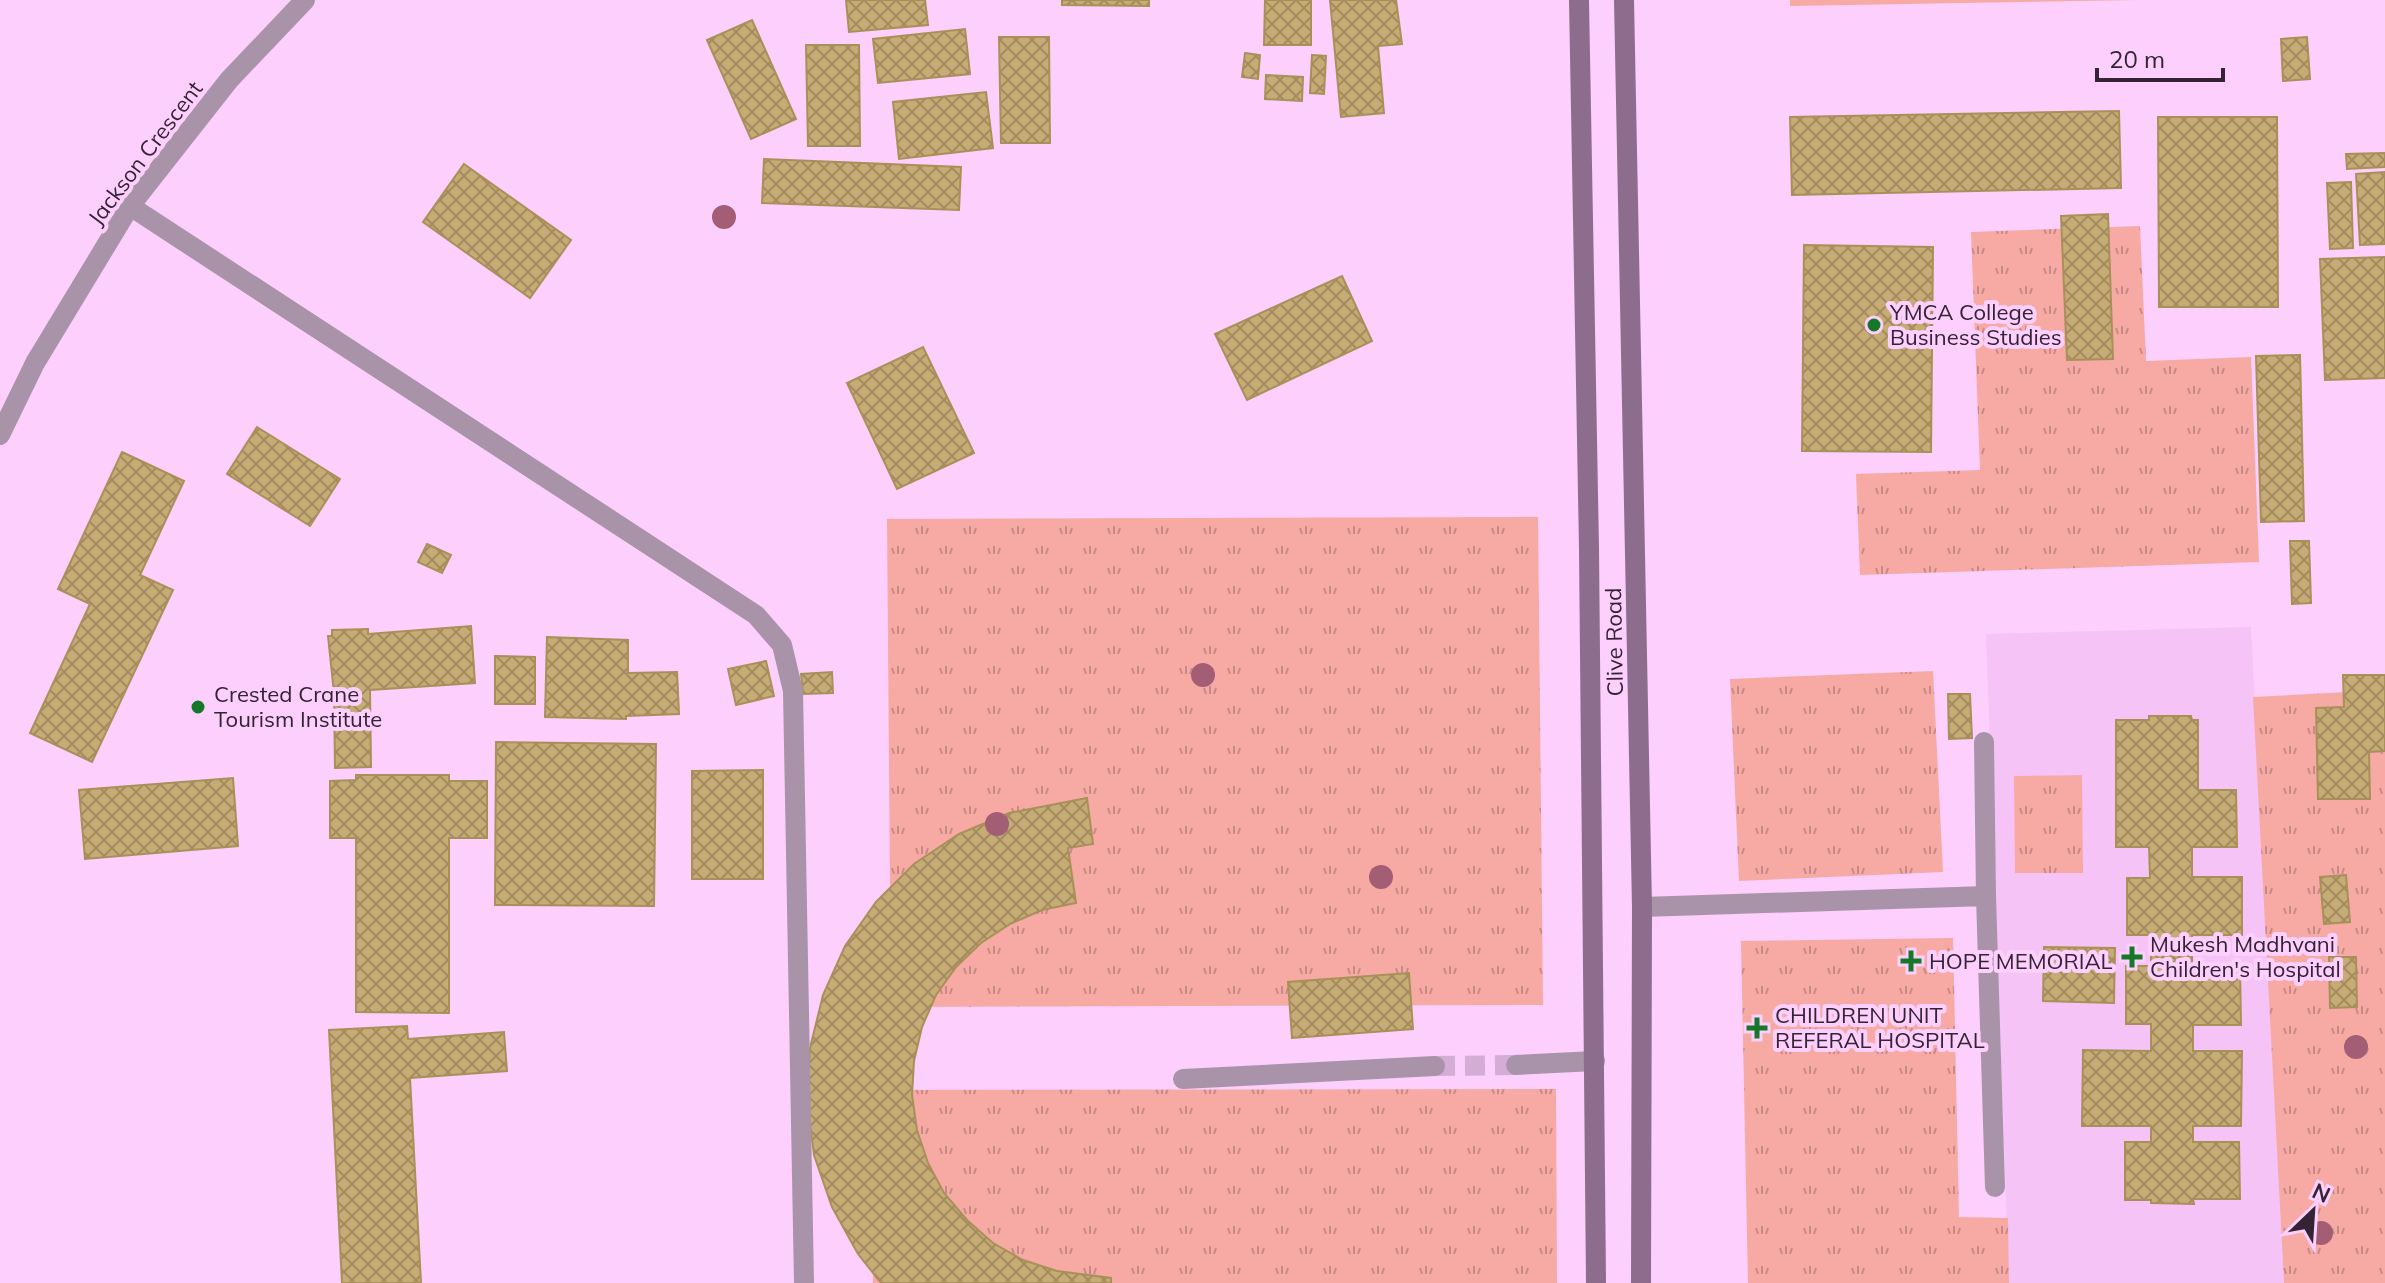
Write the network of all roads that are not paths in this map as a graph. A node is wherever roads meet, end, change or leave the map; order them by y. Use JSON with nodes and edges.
{"nodes":[{"id":1,"x":305,"y":0,"type":"edge"},
{"id":2,"x":1579,"y":0,"type":"edge"},
{"id":3,"x":1624,"y":0,"type":"edge"},
{"id":4,"x":130,"y":206,"type":"junction"},
{"id":5,"x":0,"y":435,"type":"edge"},
{"id":6,"x":1984,"y":742,"type":"dead end"},
{"id":7,"x":1986,"y":896,"type":"junction"},
{"id":8,"x":1642,"y":907,"type":"junction"},
{"id":9,"x":1595,"y":1061,"type":"junction"},
{"id":10,"x":1516,"y":1065,"type":"tunnel mouth"},
{"id":11,"x":1435,"y":1066,"type":"tunnel mouth"},
{"id":12,"x":1183,"y":1079,"type":"dead end"},
{"id":13,"x":1995,"y":1187,"type":"dead end"},
{"id":14,"x":804,"y":1283,"type":"edge"},
{"id":15,"x":1596,"y":1283,"type":"edge"},
{"id":16,"x":1641,"y":1283,"type":"edge"}],
"edges":[{"from":1,"to":4,"type":"street","name":"Jackson Crescent"},
{"from":2,"to":9,"type":"street","name":"Clive Road"},
{"from":3,"to":8,"type":"street","name":"Clive Road"},
{"from":4,"to":5,"type":"street","name":"Jackson Crescent"},
{"from":4,"to":14,"type":"street"},
{"from":6,"to":7,"type":"street"},
{"from":7,"to":8,"type":"street"},
{"from":7,"to":13,"type":"street"},
{"from":8,"to":16,"type":"street","name":"Clive Road"},
{"from":9,"to":10,"type":"street"},
{"from":9,"to":15,"type":"street","name":"Clive Road"},
{"from":11,"to":12,"type":"street"}]}
